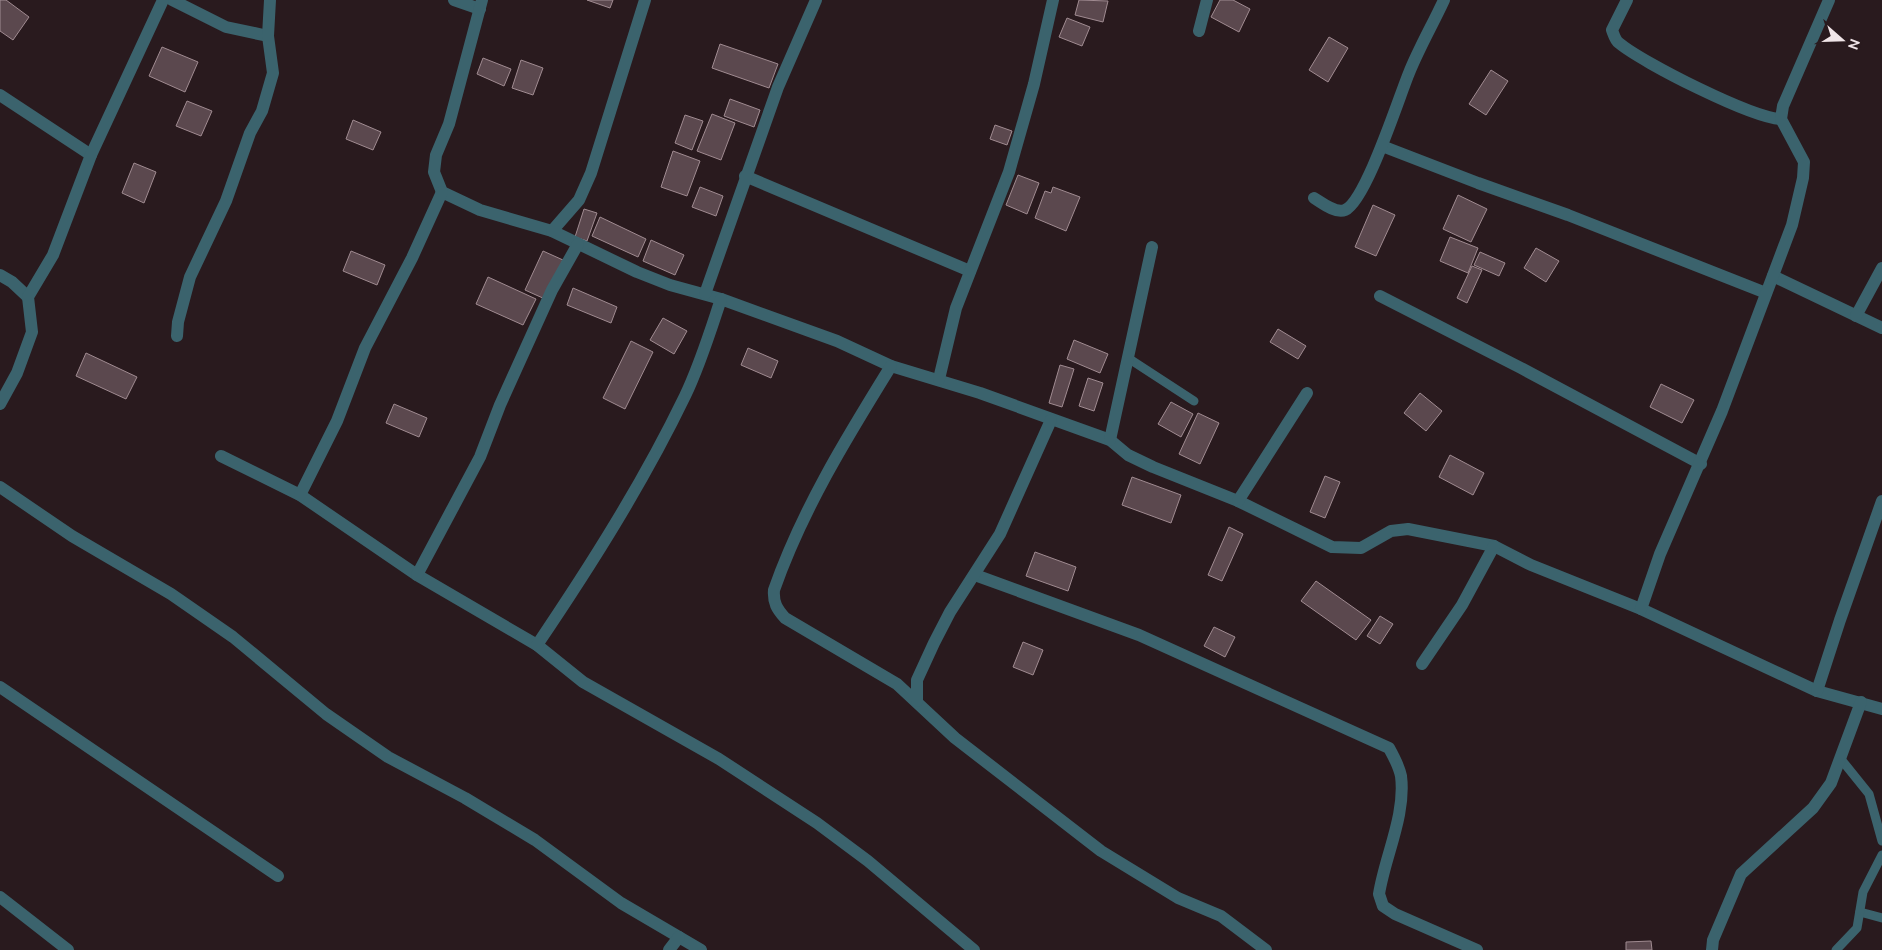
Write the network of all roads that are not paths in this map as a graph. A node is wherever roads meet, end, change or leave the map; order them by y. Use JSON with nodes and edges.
{"nodes":[{"id":1,"x":163,"y":0,"type":"edge"},
{"id":2,"x":172,"y":0,"type":"edge"},
{"id":3,"x":270,"y":0,"type":"edge"},
{"id":4,"x":454,"y":0,"type":"edge"},
{"id":5,"x":645,"y":0,"type":"edge"},
{"id":6,"x":816,"y":0,"type":"edge"},
{"id":7,"x":1054,"y":0,"type":"edge"},
{"id":8,"x":1207,"y":0,"type":"edge"},
{"id":9,"x":1444,"y":0,"type":"edge"},
{"id":10,"x":1627,"y":0,"type":"edge"},
{"id":11,"x":1829,"y":0,"type":"edge"},
{"id":12,"x":481,"y":4,"type":"edge"},
{"id":13,"x":1199,"y":31,"type":"dead end"},
{"id":14,"x":268,"y":36,"type":"junction"},
{"id":15,"x":0,"y":95,"type":"edge"},
{"id":16,"x":1781,"y":119,"type":"junction"},
{"id":17,"x":1382,"y":146,"type":"junction"},
{"id":18,"x":90,"y":155,"type":"junction"},
{"id":19,"x":745,"y":176,"type":"junction"},
{"id":20,"x":442,"y":192,"type":"junction"},
{"id":21,"x":1314,"y":198,"type":"dead end"},
{"id":22,"x":552,"y":231,"type":"junction"},
{"id":23,"x":578,"y":244,"type":"junction"},
{"id":24,"x":1152,"y":247,"type":"dead end"},
{"id":25,"x":1882,"y":268,"type":"edge"},
{"id":26,"x":970,"y":271,"type":"junction"},
{"id":27,"x":0,"y":276,"type":"edge"},
{"id":28,"x":1773,"y":276,"type":"junction"},
{"id":29,"x":1766,"y":293,"type":"junction"},
{"id":30,"x":705,"y":294,"type":"junction"},
{"id":31,"x":1380,"y":296,"type":"dead end"},
{"id":32,"x":28,"y":297,"type":"junction"},
{"id":33,"x":721,"y":299,"type":"junction"},
{"id":34,"x":1856,"y":316,"type":"junction"},
{"id":35,"x":1882,"y":328,"type":"edge"},
{"id":36,"x":177,"y":336,"type":"dead end"},
{"id":37,"x":1128,"y":358,"type":"junction"},
{"id":38,"x":891,"y":366,"type":"junction"},
{"id":39,"x":939,"y":379,"type":"junction"},
{"id":40,"x":1306,"y":393,"type":"dead end"},
{"id":41,"x":1194,"y":401,"type":"dead end"},
{"id":42,"x":0,"y":404,"type":"edge"},
{"id":43,"x":1052,"y":420,"type":"junction"},
{"id":44,"x":1110,"y":440,"type":"junction"},
{"id":45,"x":221,"y":456,"type":"dead end"},
{"id":46,"x":1701,"y":464,"type":"junction"},
{"id":47,"x":0,"y":487,"type":"edge"},
{"id":48,"x":300,"y":495,"type":"junction"},
{"id":49,"x":1238,"y":501,"type":"junction"},
{"id":50,"x":1882,"y":501,"type":"edge"},
{"id":51,"x":1494,"y":546,"type":"junction"},
{"id":52,"x":417,"y":575,"type":"junction"},
{"id":53,"x":975,"y":576,"type":"junction"},
{"id":54,"x":1641,"y":609,"type":"junction"},
{"id":55,"x":537,"y":645,"type":"junction"},
{"id":56,"x":1422,"y":664,"type":"dead end"},
{"id":57,"x":0,"y":687,"type":"edge"},
{"id":58,"x":1817,"y":691,"type":"junction"},
{"id":59,"x":918,"y":702,"type":"junction"},
{"id":60,"x":1861,"y":702,"type":"junction"},
{"id":61,"x":1882,"y":709,"type":"edge"},
{"id":62,"x":1840,"y":758,"type":"junction"},
{"id":63,"x":1882,"y":841,"type":"edge"},
{"id":64,"x":1882,"y":855,"type":"edge"},
{"id":65,"x":278,"y":876,"type":"dead end"},
{"id":66,"x":1,"y":900,"type":"edge"},
{"id":67,"x":1860,"y":912,"type":"junction"},
{"id":68,"x":1882,"y":918,"type":"edge"},
{"id":69,"x":679,"y":937,"type":"junction"},
{"id":70,"x":68,"y":950,"type":"edge"},
{"id":71,"x":669,"y":950,"type":"edge"},
{"id":72,"x":701,"y":950,"type":"edge"},
{"id":73,"x":974,"y":950,"type":"edge"},
{"id":74,"x":1266,"y":950,"type":"edge"},
{"id":75,"x":1477,"y":950,"type":"edge"},
{"id":76,"x":1712,"y":950,"type":"edge"},
{"id":77,"x":1836,"y":950,"type":"edge"}],
"edges":[{"from":1,"to":18,"type":"street"},
{"from":2,"to":14,"type":"street"},
{"from":3,"to":14,"type":"street"},
{"from":4,"to":12,"type":"street"},
{"from":5,"to":22,"type":"street"},
{"from":6,"to":19,"type":"street"},
{"from":7,"to":26,"type":"street"},
{"from":8,"to":13,"type":"street"},
{"from":9,"to":17,"type":"street"},
{"from":10,"to":16,"type":"street"},
{"from":11,"to":16,"type":"street"},
{"from":12,"to":20,"type":"street"},
{"from":14,"to":36,"type":"street"},
{"from":15,"to":18,"type":"street"},
{"from":16,"to":28,"type":"street"},
{"from":17,"to":21,"type":"street"},
{"from":17,"to":29,"type":"street"},
{"from":18,"to":32,"type":"street"},
{"from":19,"to":26,"type":"street"},
{"from":19,"to":30,"type":"street"},
{"from":20,"to":22,"type":"street"},
{"from":20,"to":48,"type":"street"},
{"from":22,"to":23,"type":"street"},
{"from":23,"to":30,"type":"street"},
{"from":23,"to":52,"type":"street"},
{"from":24,"to":37,"type":"street"},
{"from":25,"to":34,"type":"street"},
{"from":26,"to":39,"type":"street"},
{"from":27,"to":32,"type":"street"},
{"from":28,"to":29,"type":"street"},
{"from":28,"to":34,"type":"street"},
{"from":29,"to":46,"type":"street"},
{"from":30,"to":33,"type":"street"},
{"from":31,"to":46,"type":"street"},
{"from":32,"to":42,"type":"street"},
{"from":33,"to":38,"type":"street"},
{"from":33,"to":55,"type":"street"},
{"from":34,"to":35,"type":"street"},
{"from":37,"to":41,"type":"lane"},
{"from":37,"to":44,"type":"street"},
{"from":38,"to":39,"type":"street"},
{"from":38,"to":59,"type":"street"},
{"from":39,"to":43,"type":"street"},
{"from":40,"to":49,"type":"street"},
{"from":43,"to":44,"type":"street"},
{"from":43,"to":53,"type":"street"},
{"from":44,"to":49,"type":"street"},
{"from":45,"to":48,"type":"street"},
{"from":46,"to":54,"type":"street"},
{"from":47,"to":69,"type":"street"},
{"from":48,"to":52,"type":"street"},
{"from":49,"to":51,"type":"street"},
{"from":50,"to":58,"type":"street"},
{"from":51,"to":54,"type":"street"},
{"from":51,"to":56,"type":"street"},
{"from":52,"to":55,"type":"street"},
{"from":53,"to":59,"type":"street"},
{"from":53,"to":75,"type":"street"},
{"from":54,"to":58,"type":"street"},
{"from":55,"to":73,"type":"street"},
{"from":57,"to":65,"type":"street"},
{"from":58,"to":60,"type":"street"},
{"from":59,"to":74,"type":"street"},
{"from":60,"to":61,"type":"street"},
{"from":60,"to":62,"type":"street"},
{"from":62,"to":63,"type":"lane"},
{"from":62,"to":76,"type":"street"},
{"from":64,"to":67,"type":"lane"},
{"from":66,"to":70,"type":"street"},
{"from":67,"to":68,"type":"lane"},
{"from":67,"to":77,"type":"lane"},
{"from":69,"to":71,"type":"street"},
{"from":69,"to":72,"type":"street"}]}
